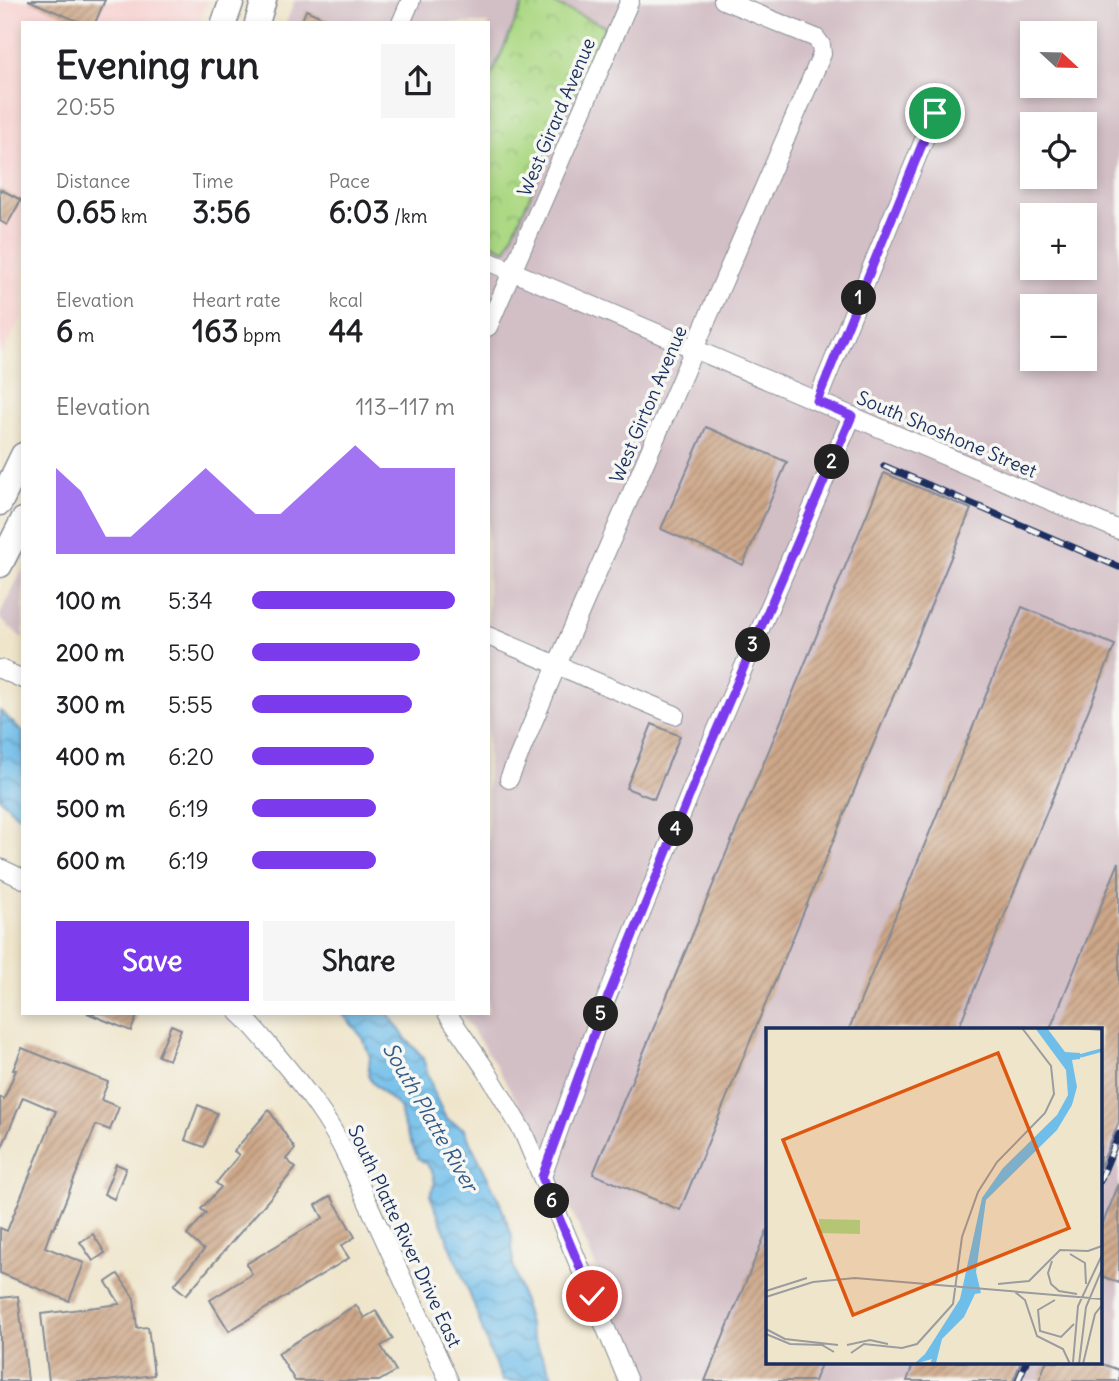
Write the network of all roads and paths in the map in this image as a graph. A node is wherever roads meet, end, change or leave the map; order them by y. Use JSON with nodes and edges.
{"nodes":[{"id":1,"x":232,"y":0,"type":"edge"},
{"id":2,"x":264,"y":0,"type":"edge"},
{"id":3,"x":411,"y":0,"type":"edge"},
{"id":4,"x":629,"y":0,"type":"edge"},
{"id":5,"x":723,"y":0,"type":"edge"},
{"id":6,"x":225,"y":21,"type":"edge"},
{"id":7,"x":258,"y":21,"type":"edge"},
{"id":8,"x":402,"y":21,"type":"edge"},
{"id":9,"x":935,"y":113,"type":"dead end"},
{"id":10,"x":490,"y":262,"type":"edge"},
{"id":11,"x":513,"y":271,"type":"junction"},
{"id":12,"x":490,"y":323,"type":"edge"},
{"id":13,"x":695,"y":349,"type":"junction"},
{"id":14,"x":817,"y":401,"type":"junction"},
{"id":15,"x":852,"y":416,"type":"junction"},
{"id":16,"x":21,"y":458,"type":"edge"},
{"id":17,"x":0,"y":503,"type":"edge"},
{"id":18,"x":21,"y":524,"type":"edge"},
{"id":19,"x":1119,"y":530,"type":"edge"},
{"id":20,"x":0,"y":565,"type":"edge"},
{"id":21,"x":490,"y":637,"type":"edge"},
{"id":22,"x":557,"y":665,"type":"junction"},
{"id":23,"x":0,"y":669,"type":"edge"},
{"id":24,"x":21,"y":678,"type":"edge"},
{"id":25,"x":675,"y":715,"type":"dead end"},
{"id":26,"x":509,"y":779,"type":"dead end"},
{"id":27,"x":0,"y":868,"type":"edge"},
{"id":28,"x":21,"y":878,"type":"edge"},
{"id":29,"x":241,"y":1015,"type":"edge"},
{"id":30,"x":448,"y":1015,"type":"edge"},
{"id":31,"x":542,"y":1177,"type":"junction"},
{"id":32,"x":449,"y":1381,"type":"edge"},
{"id":33,"x":628,"y":1381,"type":"edge"}],
"edges":[{"from":1,"to":6,"type":"highway"},
{"from":2,"to":7,"type":"highway"},
{"from":3,"to":8,"type":"street"},
{"from":4,"to":11,"type":"street","name":"West Girard Avenue"},
{"from":5,"to":13,"type":"street","name":"West Girton Avenue"},
{"from":9,"to":14,"type":"street"},
{"from":10,"to":11,"type":"street","name":"South Shoshone Street"},
{"from":11,"to":12,"type":"street","name":"West Girard Avenue"},
{"from":11,"to":13,"type":"street","name":"South Shoshone Street"},
{"from":13,"to":14,"type":"street","name":"South Shoshone Street"},
{"from":13,"to":22,"type":"street","name":"West Girton Avenue"},
{"from":14,"to":15,"type":"street","name":"South Shoshone Street"},
{"from":15,"to":19,"type":"street","name":"South Shoshone Street"},
{"from":15,"to":31,"type":"street"},
{"from":16,"to":17,"type":"highway"},
{"from":18,"to":20,"type":"highway"},
{"from":21,"to":22,"type":"street"},
{"from":22,"to":25,"type":"street"},
{"from":22,"to":26,"type":"street","name":"West Girton Avenue"},
{"from":23,"to":24,"type":"street"},
{"from":27,"to":28,"type":"street"},
{"from":29,"to":32,"type":"street","name":"South Platte River Drive East"},
{"from":30,"to":31,"type":"street"},
{"from":31,"to":33,"type":"street"}]}
